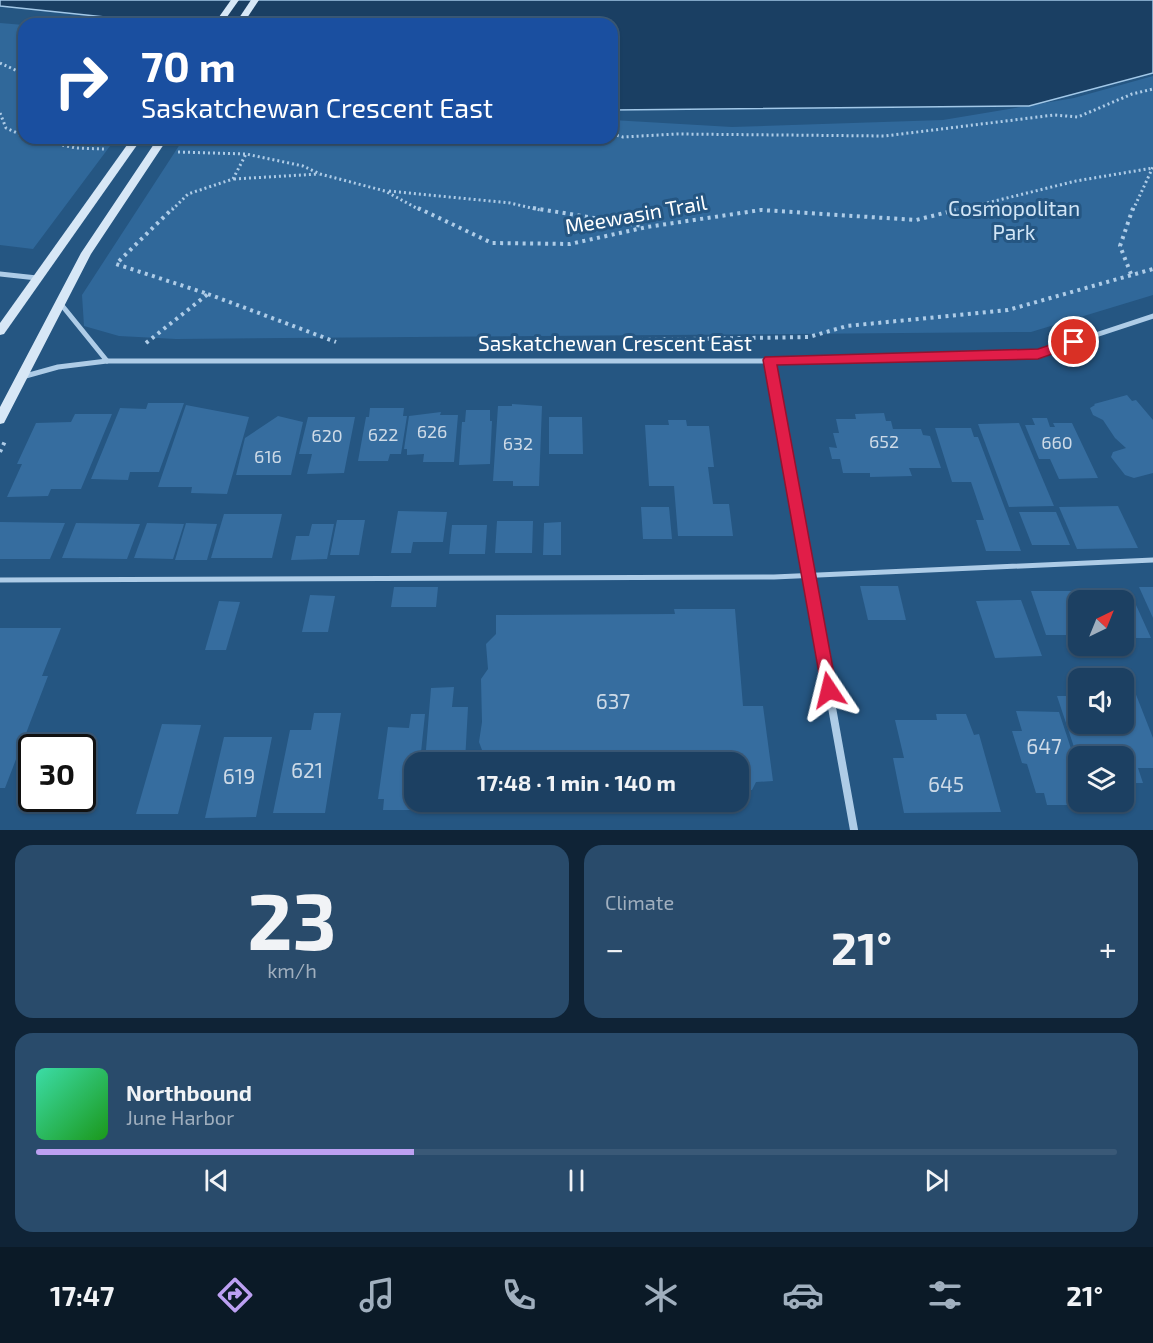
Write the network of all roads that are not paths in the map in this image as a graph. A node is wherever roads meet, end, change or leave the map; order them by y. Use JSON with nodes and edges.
{"nodes":[{"id":1,"x":235,"y":0,"type":"edge"},
{"id":2,"x":255,"y":0,"type":"edge"},
{"id":3,"x":222,"y":18,"type":"edge"},
{"id":4,"x":243,"y":18,"type":"edge"},
{"id":5,"x":133,"y":144,"type":"edge"},
{"id":6,"x":159,"y":144,"type":"edge"},
{"id":7,"x":0,"y":274,"type":"edge"},
{"id":8,"x":37,"y":278,"type":"junction"},
{"id":9,"x":60,"y":303,"type":"junction"},
{"id":10,"x":1153,"y":316,"type":"edge"},
{"id":11,"x":0,"y":331,"type":"edge"},
{"id":12,"x":770,"y":360,"type":"junction"},
{"id":13,"x":107,"y":361,"type":"junction"},
{"id":14,"x":22,"y":377,"type":"junction"},
{"id":15,"x":0,"y":419,"type":"edge"},
{"id":16,"x":1153,"y":560,"type":"edge"},
{"id":17,"x":807,"y":573,"type":"junction"},
{"id":18,"x":0,"y":580,"type":"edge"},
{"id":19,"x":854,"y":830,"type":"edge"}],
"edges":[{"from":1,"to":3,"type":"main road"},
{"from":2,"to":4,"type":"main road"},
{"from":5,"to":8,"type":"main road"},
{"from":6,"to":9,"type":"main road"},
{"from":7,"to":8,"type":"street"},
{"from":8,"to":11,"type":"main road"},
{"from":9,"to":13,"type":"street"},
{"from":9,"to":14,"type":"main road"},
{"from":10,"to":12,"type":"street","name":"Saskatchewan Crescent East"},
{"from":12,"to":13,"type":"street","name":"Saskatchewan Crescent East"},
{"from":12,"to":17,"type":"street"},
{"from":13,"to":14,"type":"street","name":"Saskatchewan Crescent East"},
{"from":14,"to":15,"type":"main road"},
{"from":16,"to":17,"type":"lane"},
{"from":17,"to":18,"type":"lane"},
{"from":17,"to":19,"type":"street"}]}
